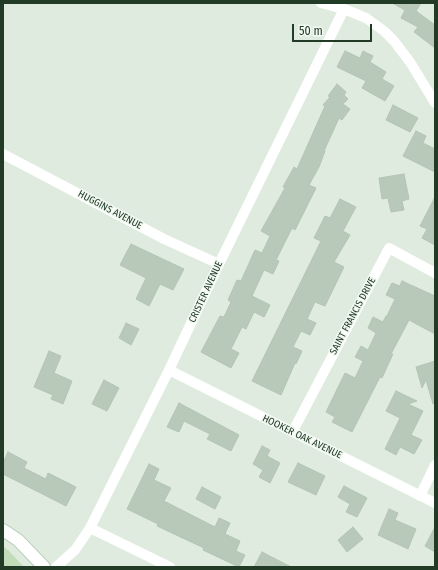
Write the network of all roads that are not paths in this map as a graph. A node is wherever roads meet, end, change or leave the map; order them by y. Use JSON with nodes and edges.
{"nodes":[{"id":1,"x":321,"y":3,"type":"edge"},
{"id":2,"x":344,"y":9,"type":"junction"},
{"id":3,"x":435,"y":103,"type":"edge"},
{"id":4,"x":3,"y":154,"type":"edge"},
{"id":5,"x":218,"y":264,"type":"junction"},
{"id":6,"x":435,"y":273,"type":"edge"},
{"id":7,"x":169,"y":370,"type":"junction"},
{"id":8,"x":293,"y":431,"type":"junction"},
{"id":9,"x":435,"y":465,"type":"edge"},
{"id":10,"x":420,"y":496,"type":"junction"},
{"id":11,"x":435,"y":503,"type":"edge"},
{"id":12,"x":90,"y":528,"type":"junction"},
{"id":13,"x":3,"y":530,"type":"edge"},
{"id":14,"x":44,"y":567,"type":"edge"},
{"id":15,"x":56,"y":567,"type":"edge"},
{"id":16,"x":170,"y":567,"type":"edge"}],
"edges":[{"from":1,"to":2,"type":"street"},
{"from":2,"to":3,"type":"street"},
{"from":2,"to":5,"type":"street","name":"CRISTER AVENUE"},
{"from":4,"to":5,"type":"street","name":"HUGGINS AVENUE"},
{"from":5,"to":7,"type":"street","name":"CRISTER AVENUE"},
{"from":6,"to":8,"type":"street","name":"SAINT FRANCIS DRIVE"},
{"from":7,"to":8,"type":"street","name":"HOOKER OAK AVENUE"},
{"from":7,"to":12,"type":"street","name":"CRISTER AVENUE"},
{"from":8,"to":10,"type":"street","name":"HOOKER OAK AVENUE"},
{"from":9,"to":10,"type":"street"},
{"from":10,"to":11,"type":"street","name":"HOOKER OAK AVENUE"},
{"from":12,"to":15,"type":"street","name":"CRISTER AVENUE"},
{"from":12,"to":16,"type":"street"},
{"from":13,"to":14,"type":"street"}]}
